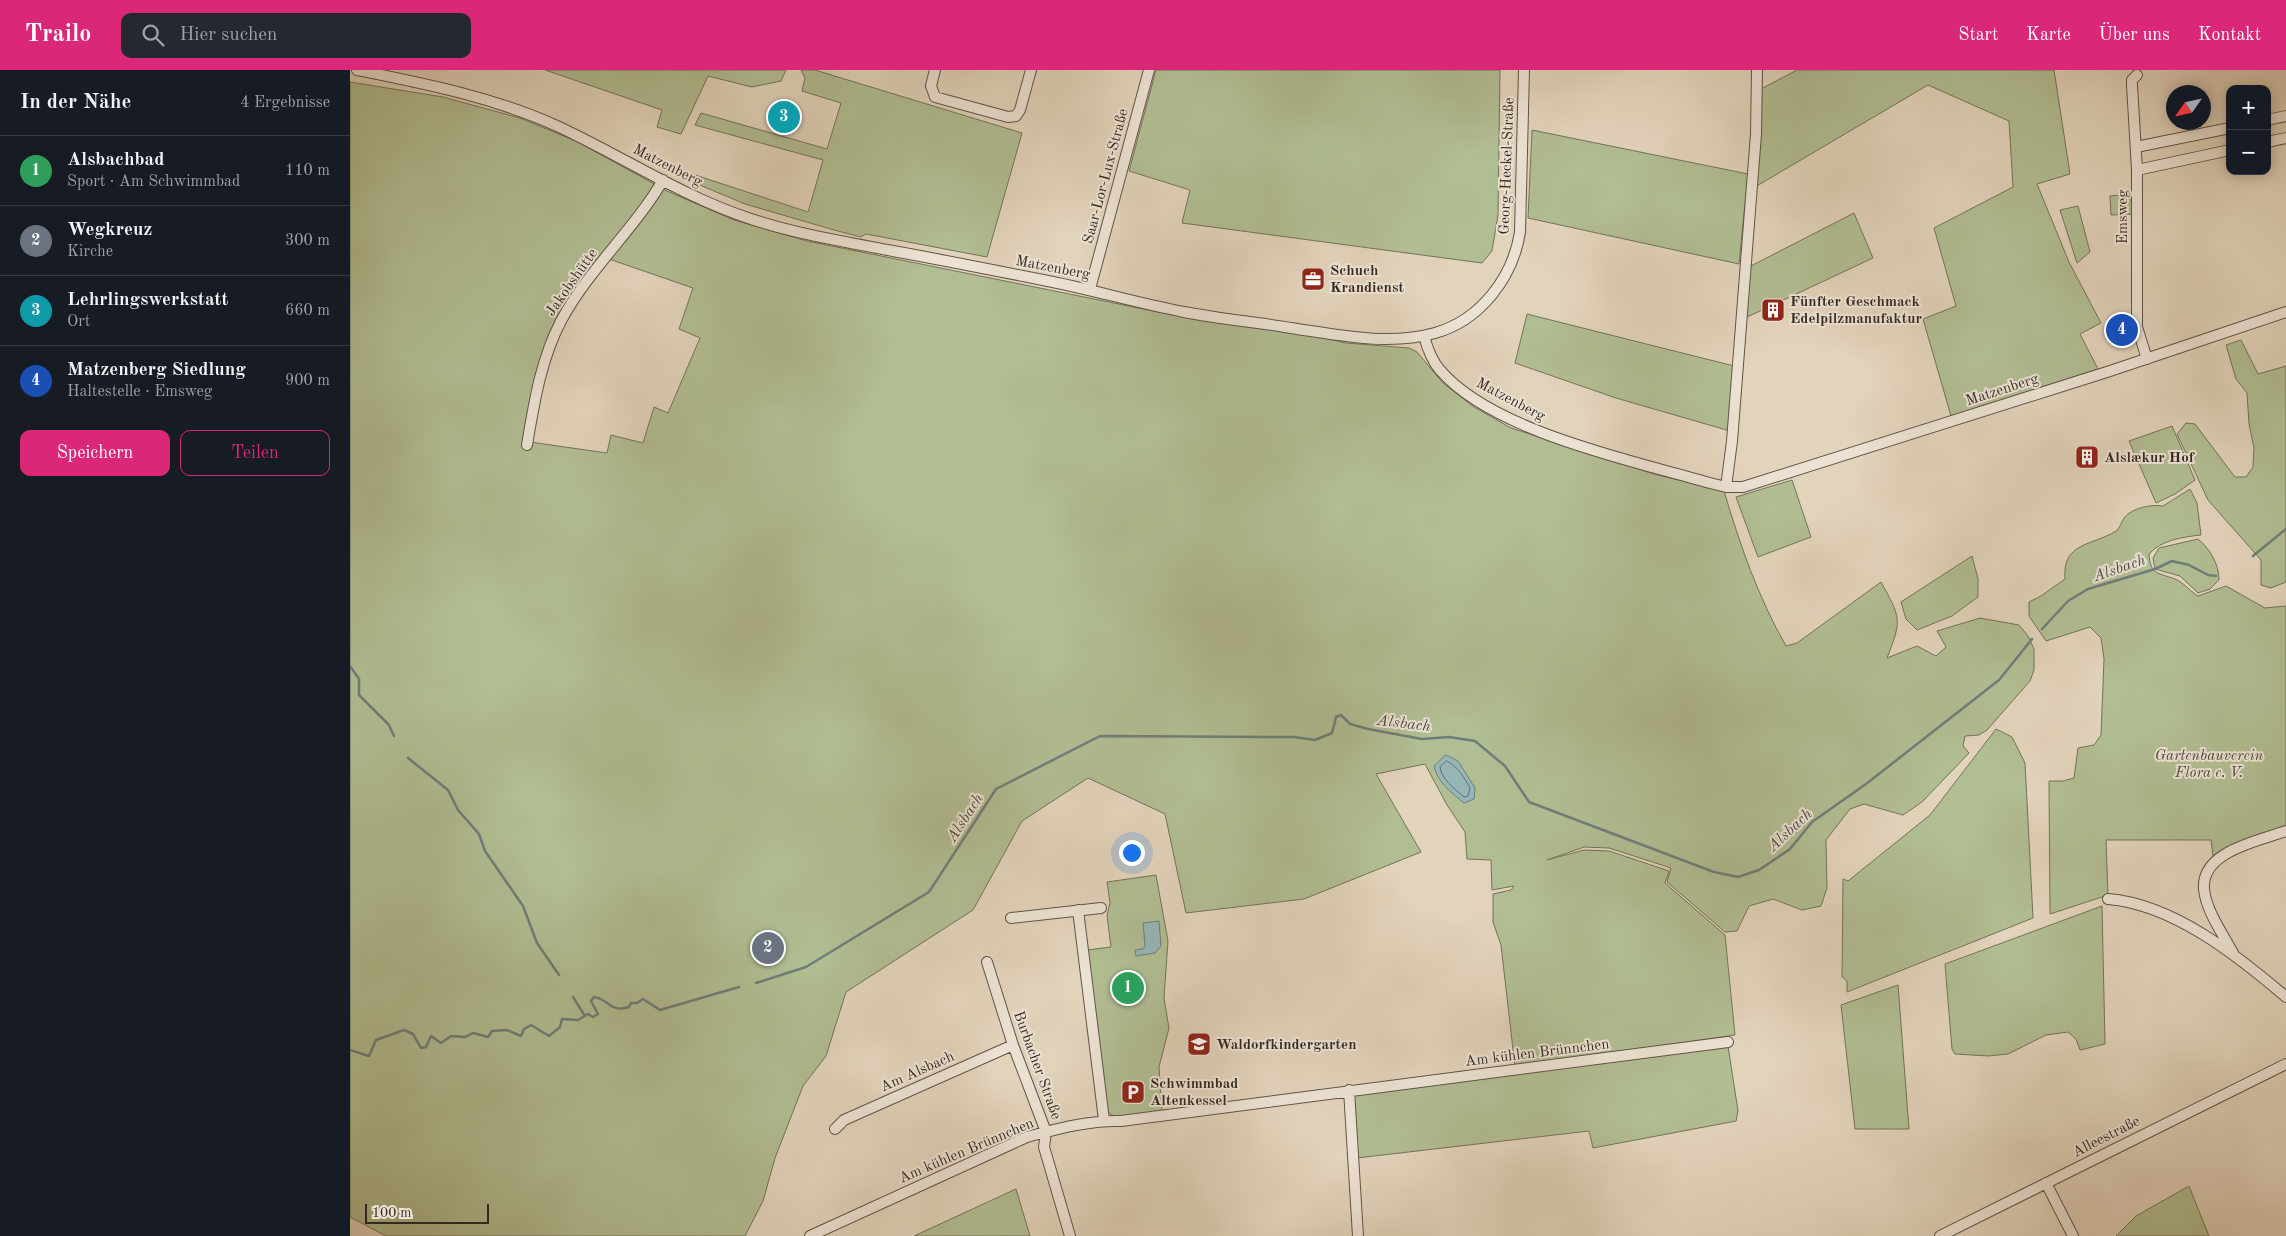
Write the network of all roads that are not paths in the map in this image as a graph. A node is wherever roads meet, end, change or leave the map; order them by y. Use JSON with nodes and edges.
{"nodes":[{"id":1,"x":357,"y":70,"type":"edge"},
{"id":2,"x":935,"y":70,"type":"edge"},
{"id":3,"x":1031,"y":70,"type":"edge"},
{"id":4,"x":1149,"y":70,"type":"edge"},
{"id":5,"x":1524,"y":70,"type":"edge"},
{"id":6,"x":1757,"y":70,"type":"edge"},
{"id":7,"x":2137,"y":75,"type":"dead end"},
{"id":8,"x":2286,"y":116,"type":"edge"},
{"id":9,"x":2271,"y":119,"type":"edge"},
{"id":10,"x":2226,"y":129,"type":"edge"},
{"id":11,"x":2286,"y":138,"type":"edge"},
{"id":12,"x":2271,"y":141,"type":"edge"},
{"id":13,"x":2136,"y":147,"type":"junction"},
{"id":14,"x":2226,"y":151,"type":"edge"},
{"id":15,"x":2137,"y":170,"type":"junction"},
{"id":16,"x":663,"y":180,"type":"junction"},
{"id":17,"x":1090,"y":289,"type":"junction"},
{"id":18,"x":2286,"y":312,"type":"edge"},
{"id":19,"x":1424,"y":336,"type":"junction"},
{"id":20,"x":2147,"y":358,"type":"junction"},
{"id":21,"x":527,"y":445,"type":"dead end"},
{"id":22,"x":1726,"y":487,"type":"junction"},
{"id":23,"x":2286,"y":831,"type":"edge"},
{"id":24,"x":2108,"y":899,"type":"dead end"},
{"id":25,"x":1101,"y":908,"type":"dead end"},
{"id":26,"x":1078,"y":910,"type":"junction"},
{"id":27,"x":1011,"y":918,"type":"dead end"},
{"id":28,"x":2233,"y":954,"type":"junction"},
{"id":29,"x":987,"y":962,"type":"dead end"},
{"id":30,"x":2286,"y":997,"type":"edge"},
{"id":31,"x":1728,"y":1042,"type":"dead end"},
{"id":32,"x":1013,"y":1045,"type":"junction"},
{"id":33,"x":2286,"y":1064,"type":"edge"},
{"id":34,"x":1349,"y":1090,"type":"junction"},
{"id":35,"x":1104,"y":1120,"type":"junction"},
{"id":36,"x":835,"y":1129,"type":"dead end"},
{"id":37,"x":1046,"y":1132,"type":"junction"},
{"id":38,"x":2046,"y":1183,"type":"junction"},
{"id":39,"x":810,"y":1236,"type":"edge"},
{"id":40,"x":1070,"y":1236,"type":"edge"},
{"id":41,"x":1358,"y":1236,"type":"edge"},
{"id":42,"x":1940,"y":1236,"type":"edge"},
{"id":43,"x":2073,"y":1236,"type":"edge"}],
"edges":[{"from":1,"to":16,"type":"street","name":"Matzenberg"},
{"from":2,"to":3,"type":"street"},
{"from":4,"to":17,"type":"street","name":"Saar-Lor-Lux-Straße"},
{"from":5,"to":19,"type":"street","name":"Georg-Heckel-Straße"},
{"from":6,"to":22,"type":"street"},
{"from":7,"to":13,"type":"street","name":"Emsweg"},
{"from":8,"to":9,"type":"street"},
{"from":10,"to":13,"type":"street"},
{"from":11,"to":12,"type":"street"},
{"from":13,"to":15,"type":"street","name":"Emsweg"},
{"from":14,"to":15,"type":"street"},
{"from":15,"to":20,"type":"street","name":"Emsweg"},
{"from":16,"to":17,"type":"street","name":"Matzenberg"},
{"from":16,"to":21,"type":"street","name":"Jakobshütte"},
{"from":17,"to":19,"type":"street","name":"Matzenberg"},
{"from":18,"to":20,"type":"street","name":"Matzenberg"},
{"from":19,"to":22,"type":"street","name":"Matzenberg"},
{"from":20,"to":22,"type":"street","name":"Matzenberg"},
{"from":23,"to":28,"type":"street"},
{"from":24,"to":28,"type":"street"},
{"from":25,"to":26,"type":"street"},
{"from":26,"to":27,"type":"street"},
{"from":26,"to":35,"type":"street"},
{"from":28,"to":30,"type":"street"},
{"from":29,"to":32,"type":"street","name":"Burbacher Straße"},
{"from":31,"to":34,"type":"street","name":"Am kühlen Brünnchen"},
{"from":32,"to":36,"type":"street","name":"Am Alsbach"},
{"from":32,"to":37,"type":"street","name":"Burbacher Straße"},
{"from":33,"to":38,"type":"street","name":"Alleestraße"},
{"from":34,"to":35,"type":"street","name":"Am kühlen Brünnchen"},
{"from":34,"to":41,"type":"street"},
{"from":35,"to":37,"type":"street","name":"Am kühlen Brünnchen"},
{"from":37,"to":39,"type":"street","name":"Am kühlen Brünnchen"},
{"from":37,"to":40,"type":"street","name":"Burbacher Straße"},
{"from":38,"to":42,"type":"street","name":"Alleestraße"},
{"from":38,"to":43,"type":"street"}]}
